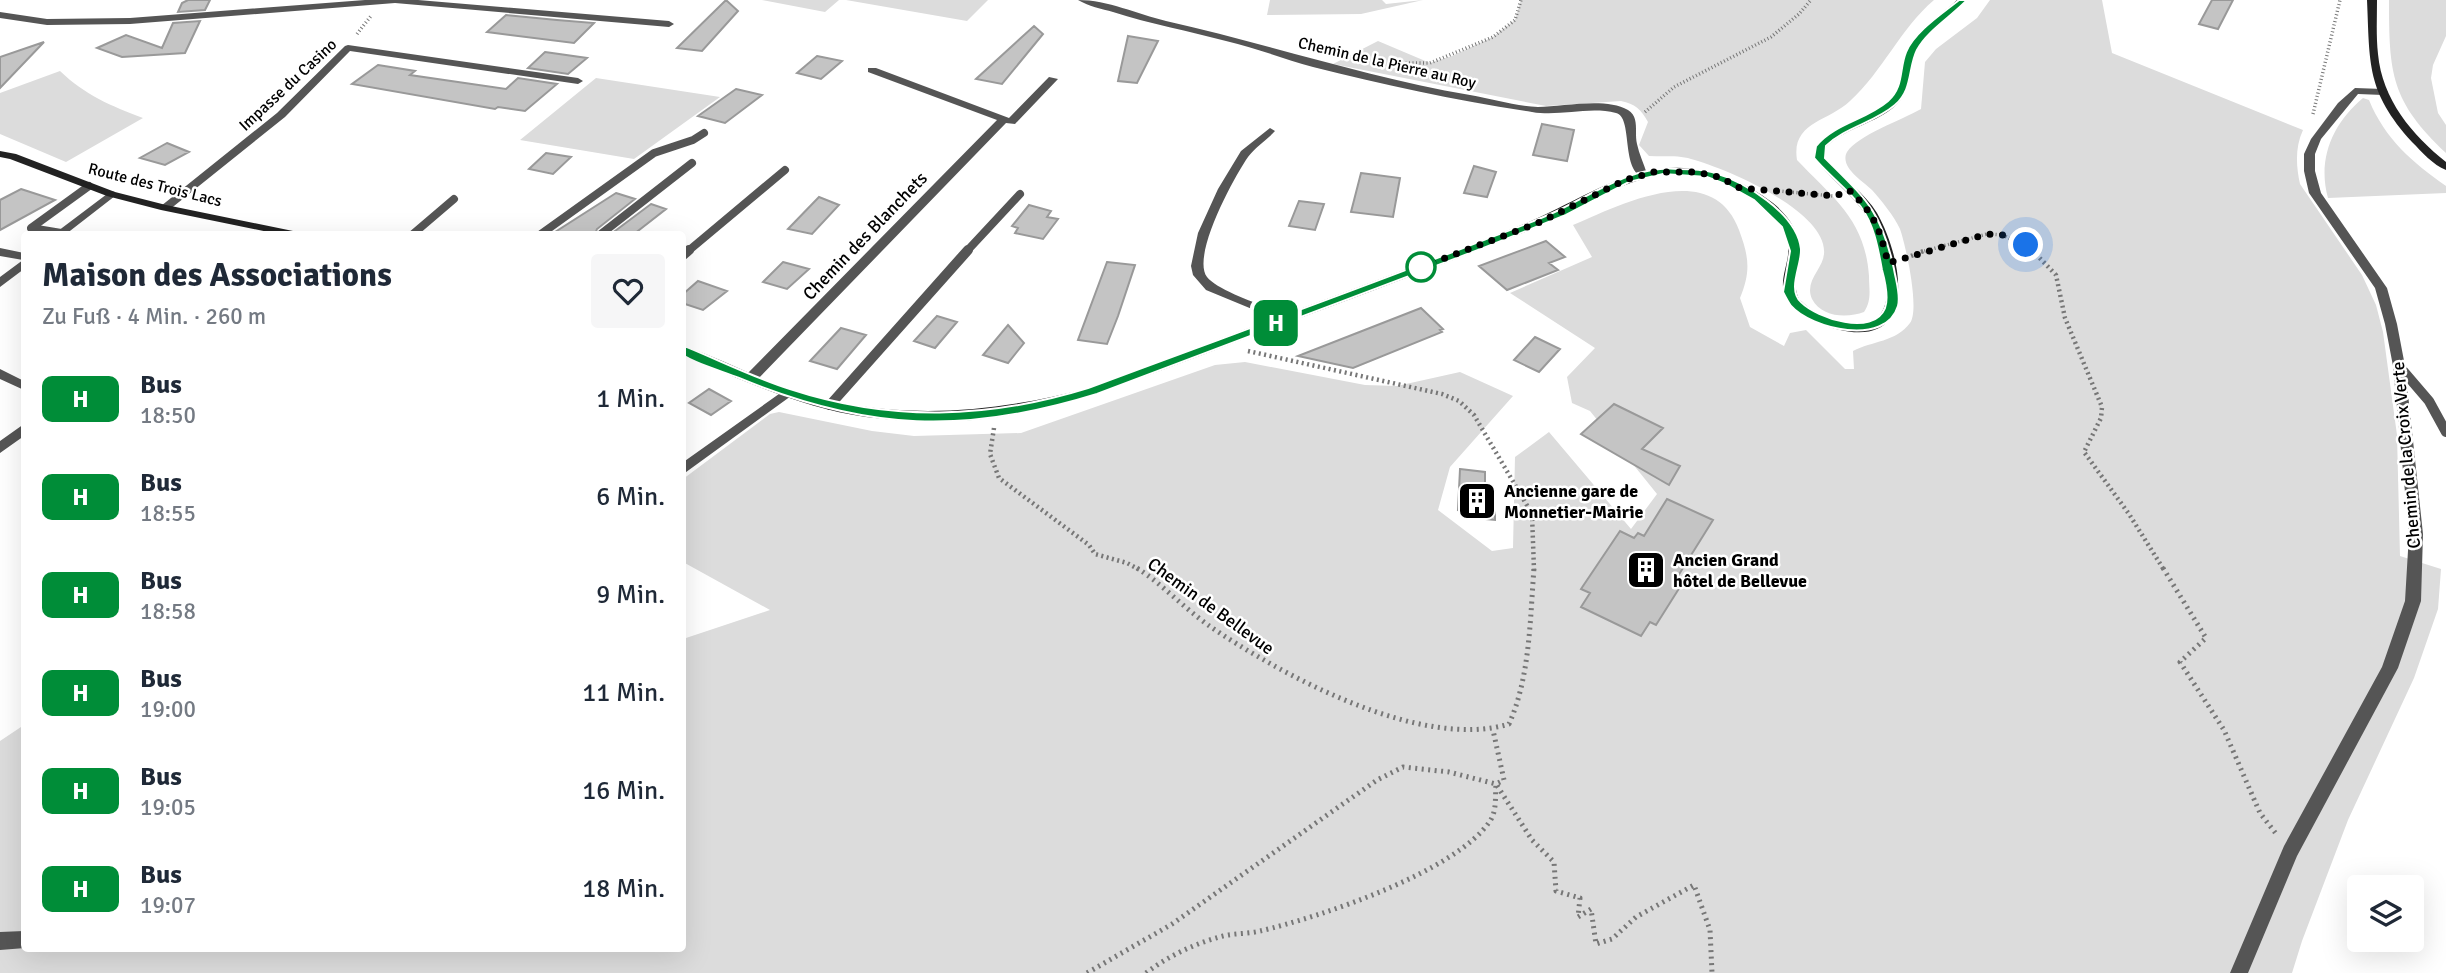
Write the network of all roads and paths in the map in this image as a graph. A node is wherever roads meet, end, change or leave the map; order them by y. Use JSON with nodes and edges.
{"nodes":[{"id":1,"x":399,"y":0,"type":"edge"},
{"id":2,"x":1083,"y":0,"type":"edge"},
{"id":3,"x":1521,"y":0,"type":"edge"},
{"id":4,"x":1811,"y":0,"type":"edge"},
{"id":5,"x":1962,"y":0,"type":"edge"},
{"id":6,"x":2340,"y":0,"type":"edge"},
{"id":7,"x":2372,"y":0,"type":"edge"},
{"id":8,"x":383,"y":2,"type":"junction"},
{"id":9,"x":0,"y":15,"type":"edge"},
{"id":10,"x":668,"y":24,"type":"dead end"},
{"id":11,"x":348,"y":48,"type":"junction"},
{"id":12,"x":1388,"y":63,"type":"dead end"},
{"id":13,"x":872,"y":70,"type":"dead end"},
{"id":14,"x":1053,"y":79,"type":"dead end"},
{"id":15,"x":578,"y":81,"type":"dead end"},
{"id":16,"x":2383,"y":92,"type":"junction"},
{"id":17,"x":2313,"y":115,"type":"dead end"},
{"id":18,"x":1003,"y":119,"type":"junction"},
{"id":19,"x":1631,"y":124,"type":"junction"},
{"id":20,"x":1270,"y":131,"type":"dead end"},
{"id":21,"x":704,"y":132,"type":"dead end"},
{"id":22,"x":0,"y":147,"type":"edge"},
{"id":23,"x":6,"y":155,"type":"edge"},
{"id":24,"x":692,"y":163,"type":"dead end"},
{"id":25,"x":2446,"y":167,"type":"edge"},
{"id":26,"x":785,"y":170,"type":"dead end"},
{"id":27,"x":1642,"y":174,"type":"junction"},
{"id":28,"x":89,"y":187,"type":"junction"},
{"id":29,"x":1740,"y":188,"type":"junction"},
{"id":30,"x":1849,"y":190,"type":"junction"},
{"id":31,"x":111,"y":194,"type":"junction"},
{"id":32,"x":1020,"y":194,"type":"dead end"},
{"id":33,"x":454,"y":199,"type":"dead end"},
{"id":34,"x":165,"y":208,"type":"junction"},
{"id":35,"x":46,"y":231,"type":"edge"},
{"id":36,"x":64,"y":231,"type":"edge"},
{"id":37,"x":278,"y":231,"type":"edge"},
{"id":38,"x":417,"y":231,"type":"edge"},
{"id":39,"x":545,"y":231,"type":"edge"},
{"id":40,"x":605,"y":231,"type":"edge"},
{"id":41,"x":0,"y":252,"type":"edge"},
{"id":42,"x":686,"y":253,"type":"edge"},
{"id":43,"x":21,"y":256,"type":"edge"},
{"id":44,"x":1888,"y":263,"type":"junction"},
{"id":45,"x":21,"y":265,"type":"edge"},
{"id":46,"x":0,"y":283,"type":"edge"},
{"id":47,"x":1286,"y":319,"type":"junction"},
{"id":48,"x":1220,"y":343,"type":"junction"},
{"id":49,"x":686,"y":352,"type":"edge"},
{"id":50,"x":2399,"y":366,"type":"junction"},
{"id":51,"x":0,"y":373,"type":"edge"},
{"id":52,"x":752,"y":377,"type":"junction"},
{"id":53,"x":21,"y":384,"type":"edge"},
{"id":54,"x":786,"y":393,"type":"junction"},
{"id":55,"x":830,"y":405,"type":"junction"},
{"id":56,"x":998,"y":414,"type":"junction"},
{"id":57,"x":21,"y":431,"type":"edge"},
{"id":58,"x":2446,"y":432,"type":"edge"},
{"id":59,"x":0,"y":448,"type":"edge"},
{"id":60,"x":686,"y":467,"type":"edge"},
{"id":61,"x":1493,"y":730,"type":"junction"},
{"id":62,"x":1496,"y":785,"type":"junction"},
{"id":63,"x":2290,"y":852,"type":"junction"},
{"id":64,"x":21,"y":940,"type":"edge"},
{"id":65,"x":0,"y":941,"type":"edge"},
{"id":66,"x":1087,"y":973,"type":"edge"},
{"id":67,"x":1146,"y":973,"type":"edge"},
{"id":68,"x":1712,"y":973,"type":"edge"},
{"id":69,"x":2239,"y":973,"type":"edge"}],
"edges":[{"from":1,"to":8,"type":"street"},
{"from":1,"to":10,"type":"street"},
{"from":2,"to":19,"type":"street","name":"Chemin de la Pierre au Roy"},
{"from":3,"to":12,"type":"path"},
{"from":4,"to":19,"type":"path"},
{"from":5,"to":30,"type":"street"},
{"from":6,"to":17,"type":"path"},
{"from":7,"to":16,"type":"street"},
{"from":8,"to":9,"type":"street"},
{"from":8,"to":11,"type":"path"},
{"from":11,"to":15,"type":"street","name":"Impasse du Casino"},
{"from":11,"to":34,"type":"street","name":"Impasse du Casino"},
{"from":13,"to":18,"type":"street"},
{"from":14,"to":18,"type":"street","name":"Chemin des Blanchets"},
{"from":16,"to":25,"type":"street"},
{"from":16,"to":50,"type":"street","name":"Chemin de la Croix Verte"},
{"from":18,"to":52,"type":"street","name":"Chemin des Blanchets"},
{"from":19,"to":27,"type":"street"},
{"from":20,"to":47,"type":"street"},
{"from":21,"to":39,"type":"lane"},
{"from":22,"to":23,"type":"street","name":"Route des Trois Lacs"},
{"from":23,"to":28,"type":"street","name":"Route des Trois Lacs"},
{"from":24,"to":40,"type":"lane"},
{"from":26,"to":42,"type":"lane"},
{"from":27,"to":29,"type":"street"},
{"from":27,"to":47,"type":"street"},
{"from":28,"to":31,"type":"street","name":"Route des Trois Lacs"},
{"from":28,"to":35,"type":"lane"},
{"from":29,"to":30,"type":"path"},
{"from":29,"to":44,"type":"street"},
{"from":30,"to":44,"type":"street"},
{"from":31,"to":34,"type":"street","name":"Route des Trois Lacs"},
{"from":31,"to":36,"type":"street"},
{"from":32,"to":55,"type":"lane"},
{"from":33,"to":38,"type":"lane"},
{"from":34,"to":37,"type":"street","name":"Route des Trois Lacs"},
{"from":41,"to":43,"type":"street"},
{"from":44,"to":63,"type":"path"},
{"from":45,"to":46,"type":"street"},
{"from":47,"to":48,"type":"street"},
{"from":48,"to":56,"type":"street"},
{"from":48,"to":61,"type":"path"},
{"from":49,"to":52,"type":"street"},
{"from":50,"to":58,"type":"lane"},
{"from":50,"to":63,"type":"street","name":"Chemin de la Croix Verte"},
{"from":51,"to":53,"type":"street"},
{"from":52,"to":54,"type":"street"},
{"from":54,"to":55,"type":"street"},
{"from":54,"to":60,"type":"street"},
{"from":55,"to":56,"type":"street"},
{"from":56,"to":61,"type":"path","name":"Chemin de Bellevue"},
{"from":57,"to":59,"type":"street"},
{"from":61,"to":62,"type":"path"},
{"from":62,"to":66,"type":"path"},
{"from":62,"to":67,"type":"path"},
{"from":62,"to":68,"type":"path"},
{"from":63,"to":69,"type":"street","name":"Chemin de la Croix Verte"},
{"from":64,"to":65,"type":"street"}]}
